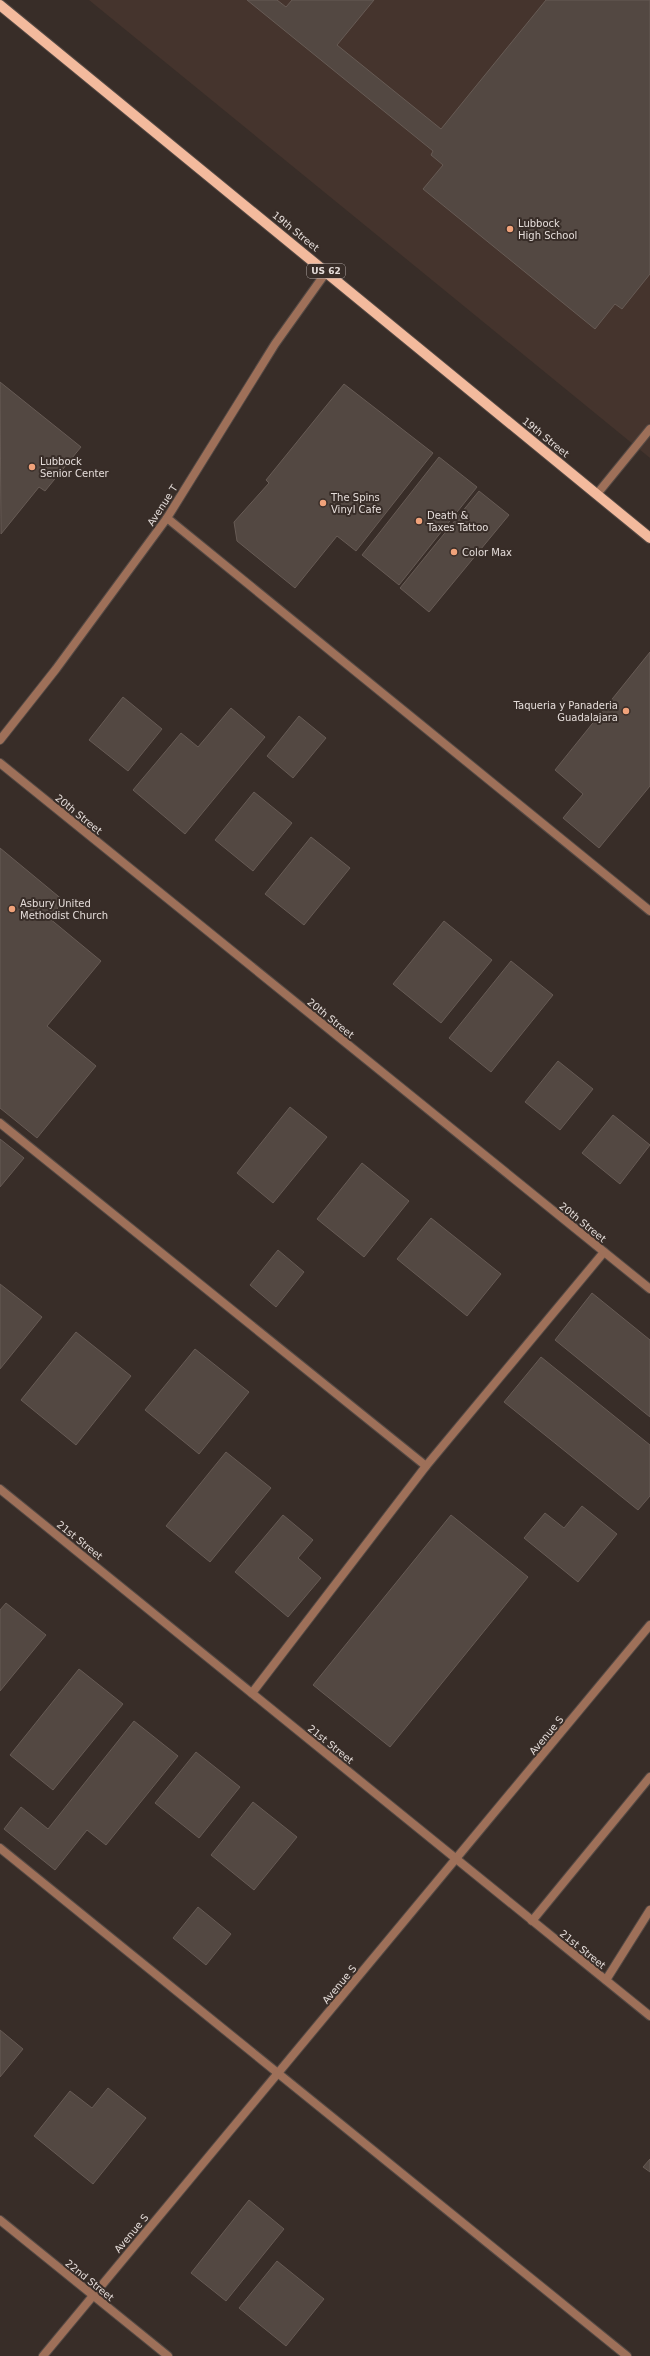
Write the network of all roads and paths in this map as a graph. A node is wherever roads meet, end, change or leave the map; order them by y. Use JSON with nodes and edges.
{"nodes":[{"id":1,"x":0,"y":5,"type":"edge"},
{"id":2,"x":326,"y":271,"type":"junction"},
{"id":3,"x":650,"y":429,"type":"edge"},
{"id":4,"x":597,"y":494,"type":"junction"},
{"id":5,"x":167,"y":518,"type":"junction"},
{"id":6,"x":650,"y":538,"type":"edge"},
{"id":7,"x":0,"y":740,"type":"edge"},
{"id":8,"x":0,"y":763,"type":"edge"},
{"id":9,"x":650,"y":911,"type":"edge"},
{"id":10,"x":0,"y":1123,"type":"edge"},
{"id":11,"x":604,"y":1252,"type":"junction"},
{"id":12,"x":650,"y":1289,"type":"edge"},
{"id":13,"x":426,"y":1466,"type":"junction"},
{"id":14,"x":0,"y":1489,"type":"edge"},
{"id":15,"x":650,"y":1625,"type":"edge"},
{"id":16,"x":252,"y":1693,"type":"junction"},
{"id":17,"x":650,"y":1777,"type":"edge"},
{"id":18,"x":0,"y":1848,"type":"edge"},
{"id":19,"x":456,"y":1859,"type":"junction"},
{"id":20,"x":649,"y":1914,"type":"edge"},
{"id":21,"x":532,"y":1921,"type":"junction"},
{"id":22,"x":606,"y":1980,"type":"junction"},
{"id":23,"x":650,"y":2016,"type":"edge"},
{"id":24,"x":278,"y":2072,"type":"junction"},
{"id":25,"x":0,"y":2220,"type":"edge"},
{"id":26,"x":92,"y":2295,"type":"junction"},
{"id":27,"x":43,"y":2356,"type":"edge"},
{"id":28,"x":168,"y":2356,"type":"edge"},
{"id":29,"x":627,"y":2356,"type":"edge"}],
"edges":[{"from":1,"to":2,"type":"main road","name":"19th Street","number":"US 62"},
{"from":2,"to":4,"type":"main road","name":"19th Street","number":"US 62"},
{"from":2,"to":5,"type":"street","name":"Avenue T"},
{"from":3,"to":4,"type":"street"},
{"from":4,"to":6,"type":"main road","name":"19th Street","number":"US 62"},
{"from":5,"to":7,"type":"street","name":"Avenue T"},
{"from":5,"to":9,"type":"street"},
{"from":8,"to":11,"type":"street","name":"20th Street"},
{"from":10,"to":13,"type":"street"},
{"from":11,"to":12,"type":"street","name":"20th Street"},
{"from":11,"to":13,"type":"street"},
{"from":13,"to":16,"type":"street"},
{"from":14,"to":16,"type":"street","name":"21st Street"},
{"from":15,"to":19,"type":"street","name":"Avenue S"},
{"from":16,"to":19,"type":"street","name":"21st Street"},
{"from":17,"to":21,"type":"street"},
{"from":18,"to":24,"type":"street"},
{"from":19,"to":21,"type":"street","name":"21st Street"},
{"from":19,"to":24,"type":"street","name":"Avenue S"},
{"from":20,"to":22,"type":"street"},
{"from":21,"to":22,"type":"street","name":"21st Street"},
{"from":22,"to":23,"type":"street","name":"21st Street"},
{"from":24,"to":26,"type":"street","name":"Avenue S"},
{"from":24,"to":29,"type":"street"},
{"from":25,"to":26,"type":"street","name":"22nd Street"},
{"from":26,"to":27,"type":"street","name":"Avenue S"},
{"from":26,"to":28,"type":"street","name":"22nd Street"}]}
